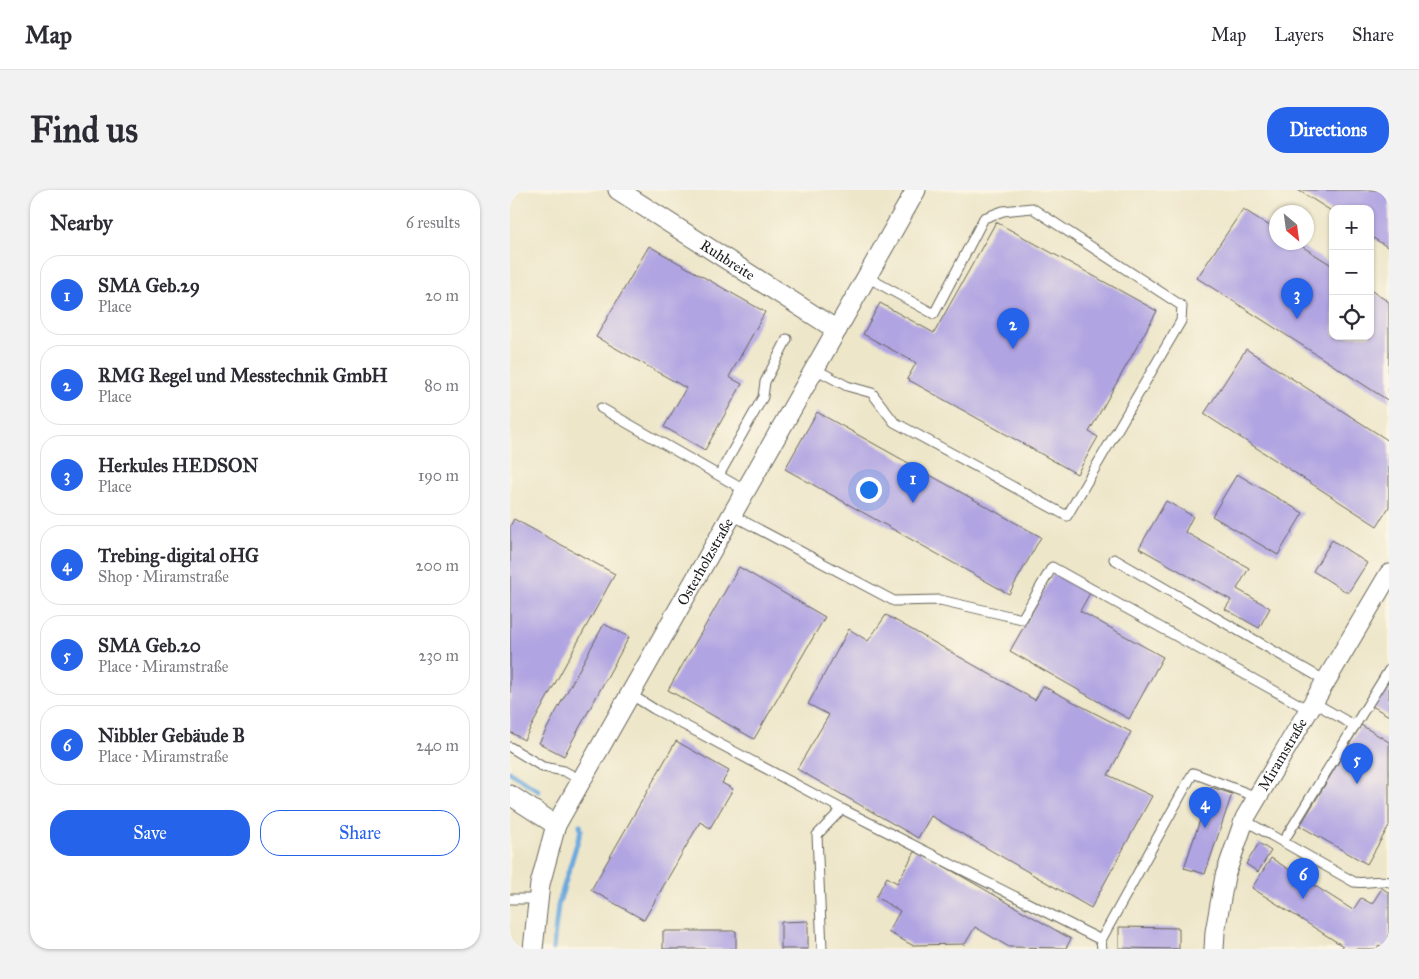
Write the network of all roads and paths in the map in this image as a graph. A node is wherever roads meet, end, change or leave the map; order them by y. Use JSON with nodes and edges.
{"nodes":[{"id":1,"x":618,"y":190,"type":"edge"},
{"id":2,"x":916,"y":190,"type":"edge"},
{"id":3,"x":867,"y":277,"type":"junction"},
{"id":4,"x":837,"y":330,"type":"junction"},
{"id":5,"x":786,"y":339,"type":"dead end"},
{"id":6,"x":815,"y":369,"type":"junction"},
{"id":7,"x":601,"y":408,"type":"dead end"},
{"id":8,"x":718,"y":475,"type":"junction"},
{"id":9,"x":746,"y":490,"type":"junction"},
{"id":10,"x":732,"y":515,"type":"junction"},
{"id":11,"x":1114,"y":559,"type":"dead end"},
{"id":12,"x":1389,"y":574,"type":"edge"},
{"id":13,"x":1389,"y":670,"type":"edge"},
{"id":14,"x":1326,"y":682,"type":"junction"},
{"id":15,"x":630,"y":694,"type":"junction"},
{"id":16,"x":1311,"y":706,"type":"junction"},
{"id":17,"x":1355,"y":726,"type":"junction"},
{"id":18,"x":510,"y":747,"type":"edge"},
{"id":19,"x":581,"y":780,"type":"junction"},
{"id":20,"x":510,"y":795,"type":"edge"},
{"id":21,"x":1257,"y":798,"type":"junction"},
{"id":22,"x":842,"y":809,"type":"junction"},
{"id":23,"x":1244,"y":820,"type":"junction"},
{"id":24,"x":556,"y":825,"type":"junction"},
{"id":25,"x":1283,"y":842,"type":"junction"},
{"id":26,"x":1389,"y":882,"type":"edge"},
{"id":27,"x":510,"y":899,"type":"edge"},
{"id":28,"x":538,"y":899,"type":"junction"},
{"id":29,"x":1101,"y":944,"type":"edge"},
{"id":30,"x":533,"y":949,"type":"edge"},
{"id":31,"x":822,"y":949,"type":"edge"},
{"id":32,"x":1214,"y":949,"type":"edge"}],
"edges":[{"from":1,"to":4,"type":"street","name":"Ruhbreite"},
{"from":2,"to":3,"type":"street","name":"Osterholzstraße"},
{"from":3,"to":4,"type":"street","name":"Osterholzstraße"},
{"from":3,"to":6,"type":"lane"},
{"from":4,"to":6,"type":"street","name":"Osterholzstraße"},
{"from":5,"to":8,"type":"lane"},
{"from":6,"to":9,"type":"street","name":"Osterholzstraße"},
{"from":7,"to":8,"type":"lane"},
{"from":8,"to":9,"type":"lane"},
{"from":9,"to":10,"type":"street","name":"Osterholzstraße"},
{"from":10,"to":15,"type":"street","name":"Osterholzstraße"},
{"from":10,"to":16,"type":"lane"},
{"from":11,"to":14,"type":"lane"},
{"from":12,"to":14,"type":"street","name":"Miramstraße"},
{"from":13,"to":17,"type":"lane"},
{"from":14,"to":16,"type":"street","name":"Miramstraße"},
{"from":15,"to":19,"type":"street","name":"Osterholzstraße"},
{"from":15,"to":22,"type":"lane"},
{"from":16,"to":17,"type":"lane"},
{"from":16,"to":21,"type":"street","name":"Miramstraße"},
{"from":17,"to":25,"type":"lane"},
{"from":18,"to":19,"type":"lane"},
{"from":19,"to":24,"type":"street","name":"Osterholzstraße"},
{"from":20,"to":24,"type":"street"},
{"from":21,"to":23,"type":"street","name":"Miramstraße"},
{"from":21,"to":29,"type":"lane"},
{"from":22,"to":29,"type":"lane"},
{"from":22,"to":31,"type":"lane"},
{"from":23,"to":25,"type":"lane"},
{"from":23,"to":32,"type":"street","name":"Miramstraße"},
{"from":24,"to":28,"type":"street","name":"Osterholzstraße"},
{"from":25,"to":26,"type":"lane"},
{"from":27,"to":28,"type":"lane"},
{"from":28,"to":30,"type":"street","name":"Osterholzstraße"}]}
